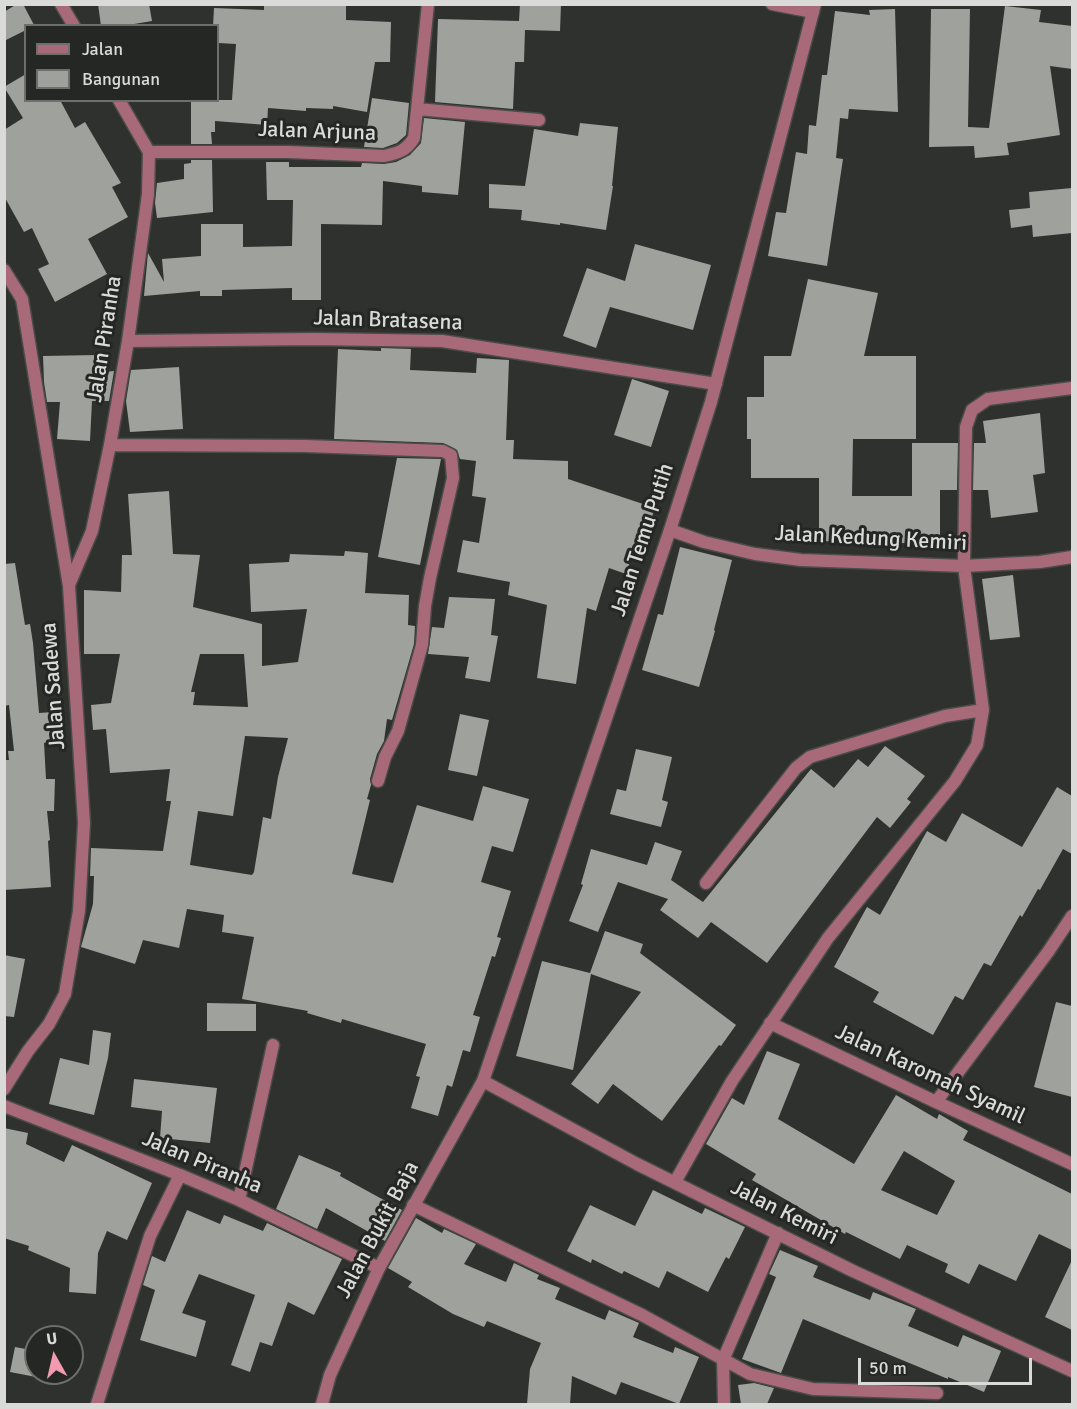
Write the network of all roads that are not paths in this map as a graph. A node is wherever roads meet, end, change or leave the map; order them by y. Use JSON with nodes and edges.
{"nodes":[{"id":1,"x":61,"y":4,"type":"edge"},
{"id":2,"x":428,"y":4,"type":"edge"},
{"id":3,"x":772,"y":4,"type":"edge"},
{"id":4,"x":814,"y":8,"type":"edge"},
{"id":5,"x":73,"y":24,"type":"edge"},
{"id":6,"x":120,"y":102,"type":"edge"},
{"id":7,"x":417,"y":108,"type":"junction"},
{"id":8,"x":539,"y":120,"type":"dead end"},
{"id":9,"x":149,"y":152,"type":"junction"},
{"id":10,"x":4,"y":270,"type":"edge"},
{"id":11,"x":128,"y":341,"type":"junction"},
{"id":12,"x":716,"y":384,"type":"junction"},
{"id":13,"x":1072,"y":388,"type":"edge"},
{"id":14,"x":110,"y":445,"type":"junction"},
{"id":15,"x":670,"y":530,"type":"junction"},
{"id":16,"x":1072,"y":557,"type":"edge"},
{"id":17,"x":964,"y":566,"type":"junction"},
{"id":18,"x":69,"y":586,"type":"junction"},
{"id":19,"x":983,"y":710,"type":"junction"},
{"id":20,"x":378,"y":781,"type":"dead end"},
{"id":21,"x":706,"y":883,"type":"dead end"},
{"id":22,"x":1072,"y":916,"type":"edge"},
{"id":23,"x":770,"y":1023,"type":"junction"},
{"id":24,"x":273,"y":1045,"type":"dead end"},
{"id":25,"x":483,"y":1081,"type":"junction"},
{"id":26,"x":4,"y":1089,"type":"edge"},
{"id":27,"x":936,"y":1102,"type":"junction"},
{"id":28,"x":4,"y":1106,"type":"edge"},
{"id":29,"x":1072,"y":1164,"type":"edge"},
{"id":30,"x":180,"y":1175,"type":"junction"},
{"id":31,"x":675,"y":1182,"type":"junction"},
{"id":32,"x":239,"y":1200,"type":"junction"},
{"id":33,"x":413,"y":1205,"type":"junction"},
{"id":34,"x":778,"y":1233,"type":"junction"},
{"id":35,"x":378,"y":1268,"type":"junction"},
{"id":36,"x":723,"y":1360,"type":"junction"},
{"id":37,"x":1072,"y":1371,"type":"edge"},
{"id":38,"x":937,"y":1393,"type":"dead end"},
{"id":39,"x":97,"y":1404,"type":"edge"},
{"id":40,"x":321,"y":1404,"type":"edge"},
{"id":41,"x":724,"y":1404,"type":"edge"}],
"edges":[{"from":1,"to":5,"type":"street"},
{"from":2,"to":7,"type":"street","name":"Jalan Arjuna"},
{"from":3,"to":4,"type":"street"},
{"from":4,"to":12,"type":"street","name":"Jalan Temu Putih"},
{"from":6,"to":9,"type":"street"},
{"from":7,"to":8,"type":"street"},
{"from":7,"to":9,"type":"street","name":"Jalan Arjuna"},
{"from":9,"to":11,"type":"street","name":"Jalan Piranha"},
{"from":10,"to":18,"type":"street","name":"Jalan Sadewa"},
{"from":11,"to":12,"type":"street","name":"Jalan Bratasena"},
{"from":11,"to":14,"type":"street","name":"Jalan Piranha"},
{"from":12,"to":15,"type":"street","name":"Jalan Temu Putih"},
{"from":13,"to":17,"type":"street"},
{"from":14,"to":18,"type":"street","name":"Jalan Piranha"},
{"from":14,"to":20,"type":"street"},
{"from":15,"to":17,"type":"street","name":"Jalan Kedung Kemiri"},
{"from":15,"to":25,"type":"street","name":"Jalan Temu Putih"},
{"from":16,"to":17,"type":"street","name":"Jalan Kedung Kemiri"},
{"from":17,"to":19,"type":"street"},
{"from":18,"to":26,"type":"street","name":"Jalan Sadewa"},
{"from":19,"to":21,"type":"street"},
{"from":19,"to":23,"type":"street"},
{"from":22,"to":27,"type":"street"},
{"from":23,"to":27,"type":"street","name":"Jalan Karomah Syamil"},
{"from":23,"to":31,"type":"street"},
{"from":24,"to":32,"type":"street"},
{"from":25,"to":31,"type":"street","name":"Jalan Kemiri"},
{"from":25,"to":33,"type":"street","name":"Jalan Bukit Baja"},
{"from":27,"to":29,"type":"street","name":"Jalan Karomah Syamil"},
{"from":28,"to":30,"type":"street","name":"Jalan Piranha"},
{"from":30,"to":32,"type":"street","name":"Jalan Piranha"},
{"from":30,"to":39,"type":"street"},
{"from":31,"to":34,"type":"street","name":"Jalan Kemiri"},
{"from":32,"to":35,"type":"street","name":"Jalan Piranha"},
{"from":33,"to":35,"type":"street","name":"Jalan Bukit Baja"},
{"from":33,"to":36,"type":"street"},
{"from":34,"to":36,"type":"street"},
{"from":34,"to":37,"type":"street","name":"Jalan Kemiri"},
{"from":35,"to":40,"type":"street","name":"Jalan Bukit Baja"},
{"from":36,"to":38,"type":"street"},
{"from":36,"to":41,"type":"street"}]}
